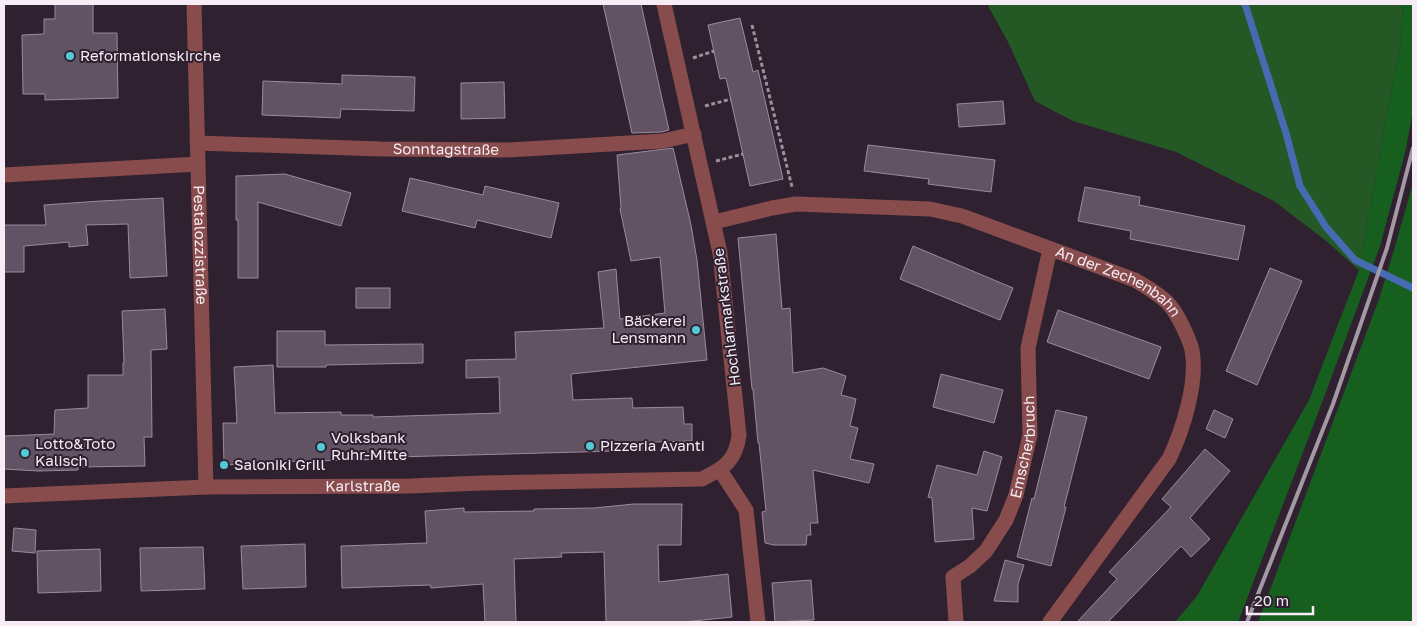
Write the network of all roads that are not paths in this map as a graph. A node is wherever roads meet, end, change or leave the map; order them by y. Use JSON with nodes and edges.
{"nodes":[{"id":1,"x":194,"y":4,"type":"edge"},
{"id":2,"x":664,"y":4,"type":"edge"},
{"id":3,"x":694,"y":134,"type":"junction"},
{"id":4,"x":197,"y":143,"type":"junction"},
{"id":5,"x":198,"y":164,"type":"junction"},
{"id":6,"x":4,"y":175,"type":"edge"},
{"id":7,"x":714,"y":222,"type":"junction"},
{"id":8,"x":1050,"y":249,"type":"junction"},
{"id":9,"x":720,"y":470,"type":"junction"},
{"id":10,"x":206,"y":487,"type":"junction"},
{"id":11,"x":4,"y":496,"type":"edge"},
{"id":12,"x":758,"y":622,"type":"edge"},
{"id":13,"x":956,"y":622,"type":"edge"},
{"id":14,"x":1050,"y":622,"type":"edge"}],
"edges":[{"from":1,"to":4,"type":"street","name":"Pestalozzistraße"},
{"from":2,"to":3,"type":"street","name":"Hochlarmarkstraße"},
{"from":3,"to":4,"type":"street","name":"Sonntagstraße"},
{"from":3,"to":7,"type":"street","name":"Hochlarmarkstraße"},
{"from":4,"to":5,"type":"street","name":"Pestalozzistraße"},
{"from":5,"to":6,"type":"street"},
{"from":5,"to":10,"type":"street","name":"Pestalozzistraße"},
{"from":7,"to":8,"type":"street","name":"An der Zechenbahn"},
{"from":7,"to":9,"type":"street","name":"Hochlarmarkstraße"},
{"from":8,"to":13,"type":"street","name":"Emscherbruch"},
{"from":8,"to":14,"type":"street","name":"An der Zechenbahn"},
{"from":9,"to":10,"type":"street","name":"Karlstraße"},
{"from":9,"to":12,"type":"street"},
{"from":10,"to":11,"type":"street","name":"Karlstraße"}]}
